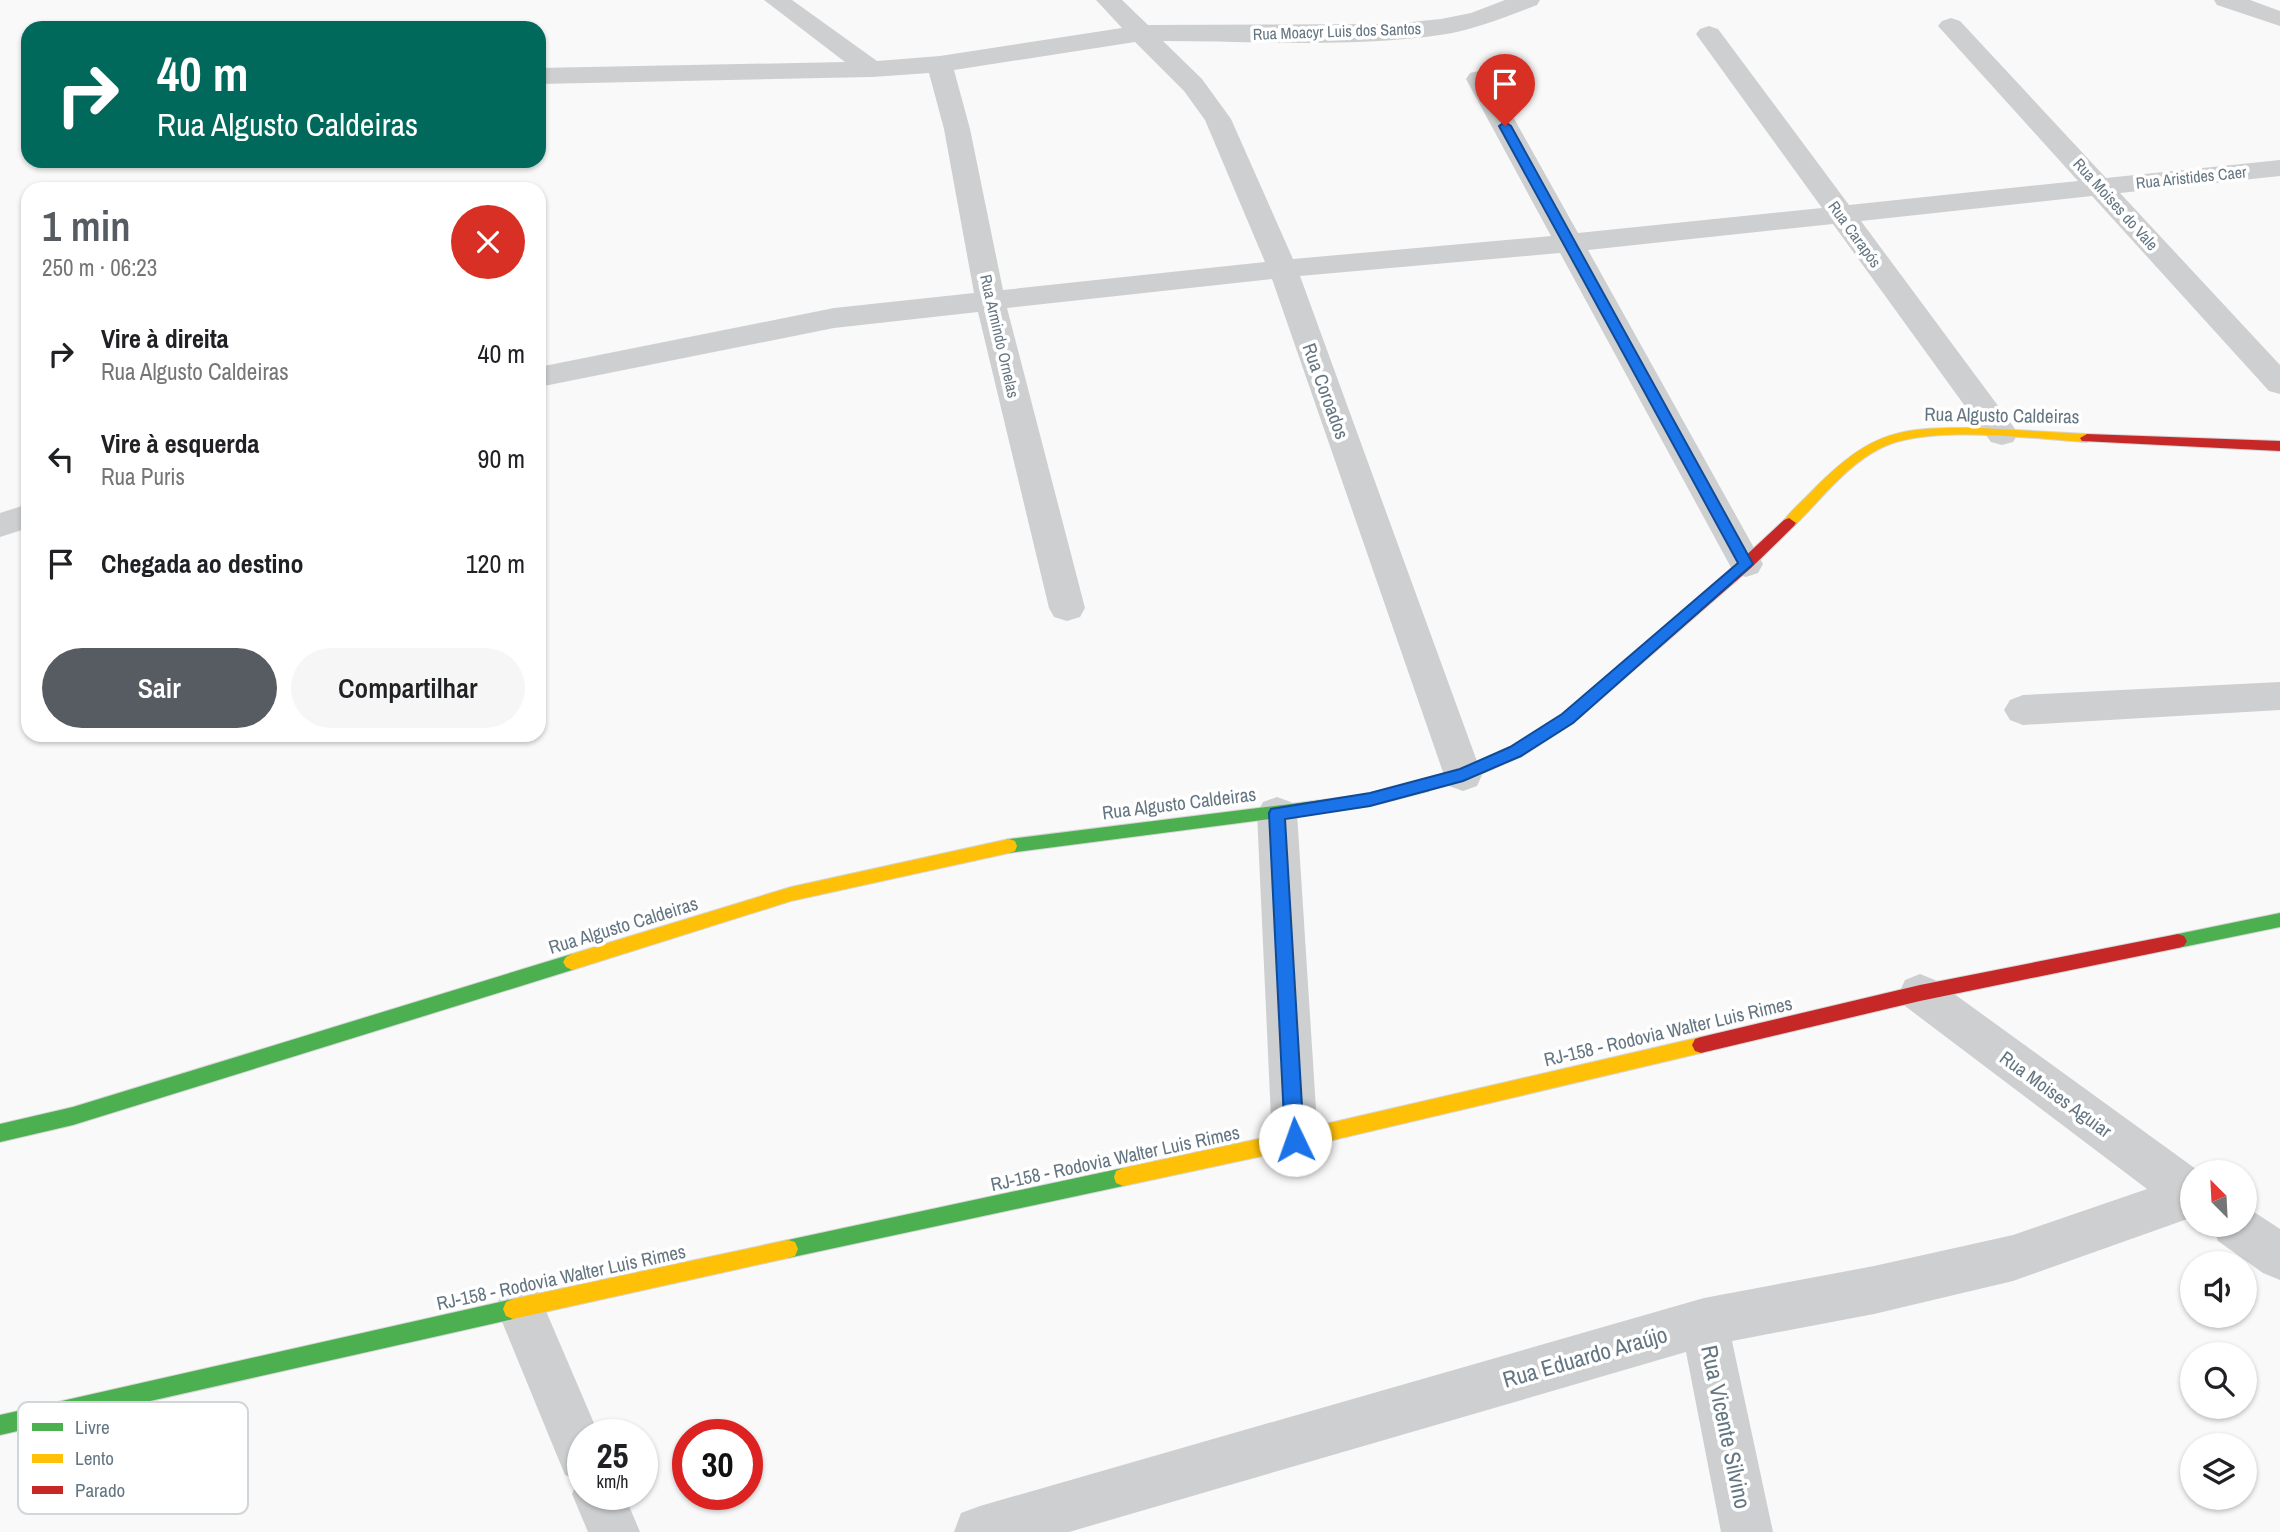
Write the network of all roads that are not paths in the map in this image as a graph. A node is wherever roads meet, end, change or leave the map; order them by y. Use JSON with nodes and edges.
{"nodes":[{"id":1,"x":775,"y":0,"type":"edge"},
{"id":2,"x":1108,"y":0,"type":"edge"},
{"id":3,"x":1528,"y":0,"type":"edge"},
{"id":4,"x":2227,"y":0,"type":"edge"},
{"id":5,"x":2280,"y":19,"type":"edge"},
{"id":6,"x":1951,"y":26,"type":"dead end"},
{"id":7,"x":1142,"y":33,"type":"junction"},
{"id":8,"x":1709,"y":34,"type":"dead end"},
{"id":9,"x":940,"y":64,"type":"junction"},
{"id":10,"x":872,"y":69,"type":"junction"},
{"id":11,"x":546,"y":76,"type":"edge"},
{"id":12,"x":1479,"y":79,"type":"dead end"},
{"id":13,"x":2280,"y":169,"type":"edge"},
{"id":14,"x":2101,"y":187,"type":"junction"},
{"id":15,"x":1840,"y":215,"type":"junction"},
{"id":16,"x":1571,"y":243,"type":"junction"},
{"id":17,"x":1283,"y":269,"type":"junction"},
{"id":18,"x":990,"y":300,"type":"junction"},
{"id":19,"x":546,"y":376,"type":"edge"},
{"id":20,"x":2280,"y":384,"type":"edge"},
{"id":21,"x":2002,"y":434,"type":"junction"},
{"id":22,"x":2280,"y":446,"type":"edge"},
{"id":23,"x":21,"y":518,"type":"edge"},
{"id":24,"x":0,"y":525,"type":"edge"},
{"id":25,"x":1746,"y":564,"type":"junction"},
{"id":26,"x":1067,"y":608,"type":"dead end"},
{"id":27,"x":2280,"y":696,"type":"edge"},
{"id":28,"x":2023,"y":710,"type":"dead end"},
{"id":29,"x":1463,"y":775,"type":"junction"},
{"id":30,"x":1277,"y":813,"type":"junction"},
{"id":31,"x":2280,"y":920,"type":"edge"},
{"id":32,"x":1920,"y":993,"type":"junction"},
{"id":33,"x":0,"y":1133,"type":"edge"},
{"id":34,"x":1295,"y":1140,"type":"junction"},
{"id":35,"x":2180,"y":1185,"type":"edge"},
{"id":36,"x":2180,"y":1200,"type":"edge"},
{"id":37,"x":2252,"y":1237,"type":"edge"},
{"id":38,"x":2280,"y":1257,"type":"edge"},
{"id":39,"x":520,"y":1307,"type":"junction"},
{"id":40,"x":1704,"y":1322,"type":"junction"},
{"id":41,"x":101,"y":1402,"type":"edge"},
{"id":42,"x":567,"y":1419,"type":"edge"},
{"id":43,"x":18,"y":1421,"type":"edge"},
{"id":44,"x":0,"y":1425,"type":"edge"},
{"id":45,"x":605,"y":1510,"type":"edge"},
{"id":46,"x":614,"y":1532,"type":"edge"},
{"id":47,"x":980,"y":1532,"type":"edge"},
{"id":48,"x":1747,"y":1532,"type":"edge"}],
"edges":[{"from":1,"to":10,"type":"street"},
{"from":2,"to":7,"type":"street","name":"Rua Coroados"},
{"from":3,"to":7,"type":"street","name":"Rua Moacyr Luis dos Santos"},
{"from":4,"to":5,"type":"street"},
{"from":6,"to":14,"type":"street","name":"Rua Moises do Vale"},
{"from":7,"to":9,"type":"street","name":"Rua Moacyr Luis dos Santos"},
{"from":7,"to":17,"type":"street","name":"Rua Coroados"},
{"from":8,"to":15,"type":"street","name":"Rua Carapós"},
{"from":9,"to":10,"type":"street","name":"Rua Moacyr Luis dos Santos"},
{"from":9,"to":18,"type":"street","name":"Rua Armindo Ornelas"},
{"from":10,"to":11,"type":"street","name":"Rua Moacyr Luis dos Santos"},
{"from":12,"to":16,"type":"street"},
{"from":13,"to":14,"type":"street","name":"Rua Aristides Caer"},
{"from":14,"to":15,"type":"street","name":"Rua Aristides Caer"},
{"from":14,"to":20,"type":"street","name":"Rua Moises do Vale"},
{"from":15,"to":16,"type":"street","name":"Rua Aristides Caer"},
{"from":15,"to":21,"type":"street","name":"Rua Carapós"},
{"from":16,"to":17,"type":"street","name":"Rua Aristides Caer"},
{"from":16,"to":25,"type":"street"},
{"from":17,"to":18,"type":"street","name":"Rua Aristides Caer"},
{"from":17,"to":29,"type":"street","name":"Rua Coroados"},
{"from":18,"to":19,"type":"street","name":"Rua Aristides Caer"},
{"from":18,"to":26,"type":"street","name":"Rua Armindo Ornelas"},
{"from":21,"to":22,"type":"street","name":"Rua Algusto Caldeiras"},
{"from":21,"to":25,"type":"street","name":"Rua Algusto Caldeiras"},
{"from":23,"to":24,"type":"street"},
{"from":25,"to":29,"type":"street","name":"Rua Algusto Caldeiras"},
{"from":27,"to":28,"type":"street"},
{"from":29,"to":30,"type":"street","name":"Rua Algusto Caldeiras"},
{"from":30,"to":33,"type":"street","name":"Rua Algusto Caldeiras"},
{"from":30,"to":34,"type":"street"},
{"from":31,"to":32,"type":"street","name":"RJ-158 - Rodovia Walter Luis Rimes"},
{"from":32,"to":34,"type":"street","name":"RJ-158 - Rodovia Walter Luis Rimes"},
{"from":32,"to":35,"type":"street","name":"Rua Moises Aguiar"},
{"from":34,"to":39,"type":"street","name":"RJ-158 - Rodovia Walter Luis Rimes"},
{"from":36,"to":40,"type":"street","name":"Rua Eduardo Araújo"},
{"from":37,"to":38,"type":"street"},
{"from":39,"to":41,"type":"street","name":"RJ-158 - Rodovia Walter Luis Rimes"},
{"from":39,"to":42,"type":"street"},
{"from":40,"to":47,"type":"street","name":"Rua Eduardo Araújo"},
{"from":40,"to":48,"type":"street","name":"Rua Vicente Silvino"},
{"from":43,"to":44,"type":"street","name":"RJ-158 - Rodovia Walter Luis Rimes"},
{"from":45,"to":46,"type":"street"}]}
